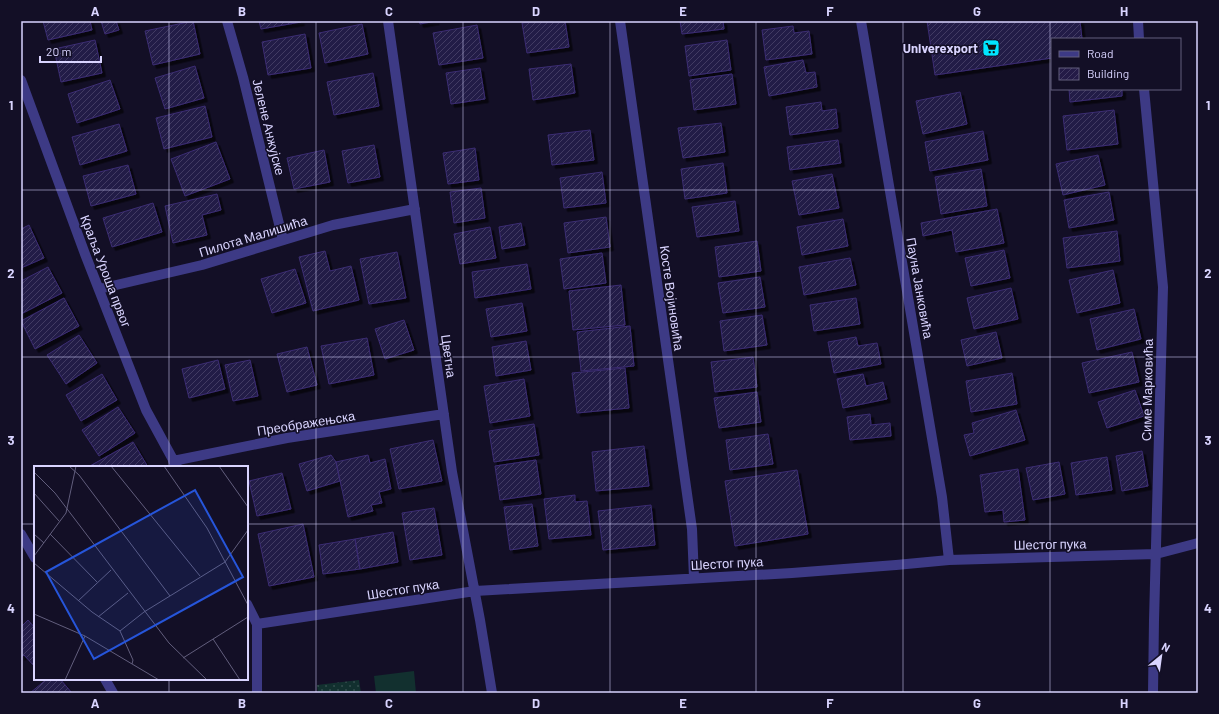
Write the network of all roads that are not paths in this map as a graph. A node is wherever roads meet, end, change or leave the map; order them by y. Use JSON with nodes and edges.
{"nodes":[{"id":1,"x":227,"y":21,"type":"edge"},
{"id":2,"x":388,"y":21,"type":"edge"},
{"id":3,"x":620,"y":21,"type":"edge"},
{"id":4,"x":861,"y":21,"type":"edge"},
{"id":5,"x":1138,"y":21,"type":"edge"},
{"id":6,"x":1139,"y":38,"type":"edge"},
{"id":7,"x":21,"y":80,"type":"edge"},
{"id":8,"x":1144,"y":90,"type":"edge"},
{"id":9,"x":415,"y":209,"type":"junction"},
{"id":10,"x":283,"y":240,"type":"junction"},
{"id":11,"x":99,"y":289,"type":"junction"},
{"id":12,"x":444,"y":414,"type":"junction"},
{"id":13,"x":175,"y":464,"type":"edge"},
{"id":14,"x":22,"y":537,"type":"edge"},
{"id":15,"x":1198,"y":543,"type":"edge"},
{"id":16,"x":1156,"y":554,"type":"junction"},
{"id":17,"x":34,"y":556,"type":"edge"},
{"id":18,"x":949,"y":560,"type":"junction"},
{"id":19,"x":694,"y":578,"type":"junction"},
{"id":20,"x":475,"y":591,"type":"junction"},
{"id":21,"x":248,"y":606,"type":"edge"},
{"id":22,"x":257,"y":624,"type":"junction"},
{"id":23,"x":106,"y":680,"type":"edge"},
{"id":24,"x":113,"y":693,"type":"edge"},
{"id":25,"x":257,"y":693,"type":"edge"},
{"id":26,"x":492,"y":693,"type":"edge"},
{"id":27,"x":1154,"y":693,"type":"edge"}],
"edges":[{"from":1,"to":10,"type":"street","name":"Јелене Анжујске"},
{"from":2,"to":9,"type":"street","name":"Цветна"},
{"from":3,"to":19,"type":"street","name":"Косте Војиновића"},
{"from":4,"to":18,"type":"street","name":"Пауна Јанковића"},
{"from":5,"to":6,"type":"street"},
{"from":7,"to":11,"type":"street","name":"Краља Уроша првог"},
{"from":8,"to":16,"type":"street","name":"Симе Марковића"},
{"from":9,"to":10,"type":"street","name":"Пилота Малишића"},
{"from":9,"to":12,"type":"street","name":"Цветна"},
{"from":10,"to":11,"type":"street","name":"Пилота Малишића"},
{"from":11,"to":13,"type":"street","name":"Краља Уроша првог"},
{"from":12,"to":13,"type":"street","name":"Преображењска"},
{"from":12,"to":20,"type":"street","name":"Цветна"},
{"from":14,"to":17,"type":"street"},
{"from":15,"to":16,"type":"street","name":"Шестог пука"},
{"from":16,"to":18,"type":"street","name":"Шестог пука"},
{"from":16,"to":27,"type":"street","name":"Симе Марковића"},
{"from":18,"to":19,"type":"street","name":"Шестог пука"},
{"from":19,"to":20,"type":"street","name":"Шестог пука"},
{"from":20,"to":22,"type":"street","name":"Шестог пука"},
{"from":20,"to":26,"type":"street","name":"Цветна"},
{"from":21,"to":22,"type":"street"},
{"from":22,"to":25,"type":"street"},
{"from":23,"to":24,"type":"street"}]}
